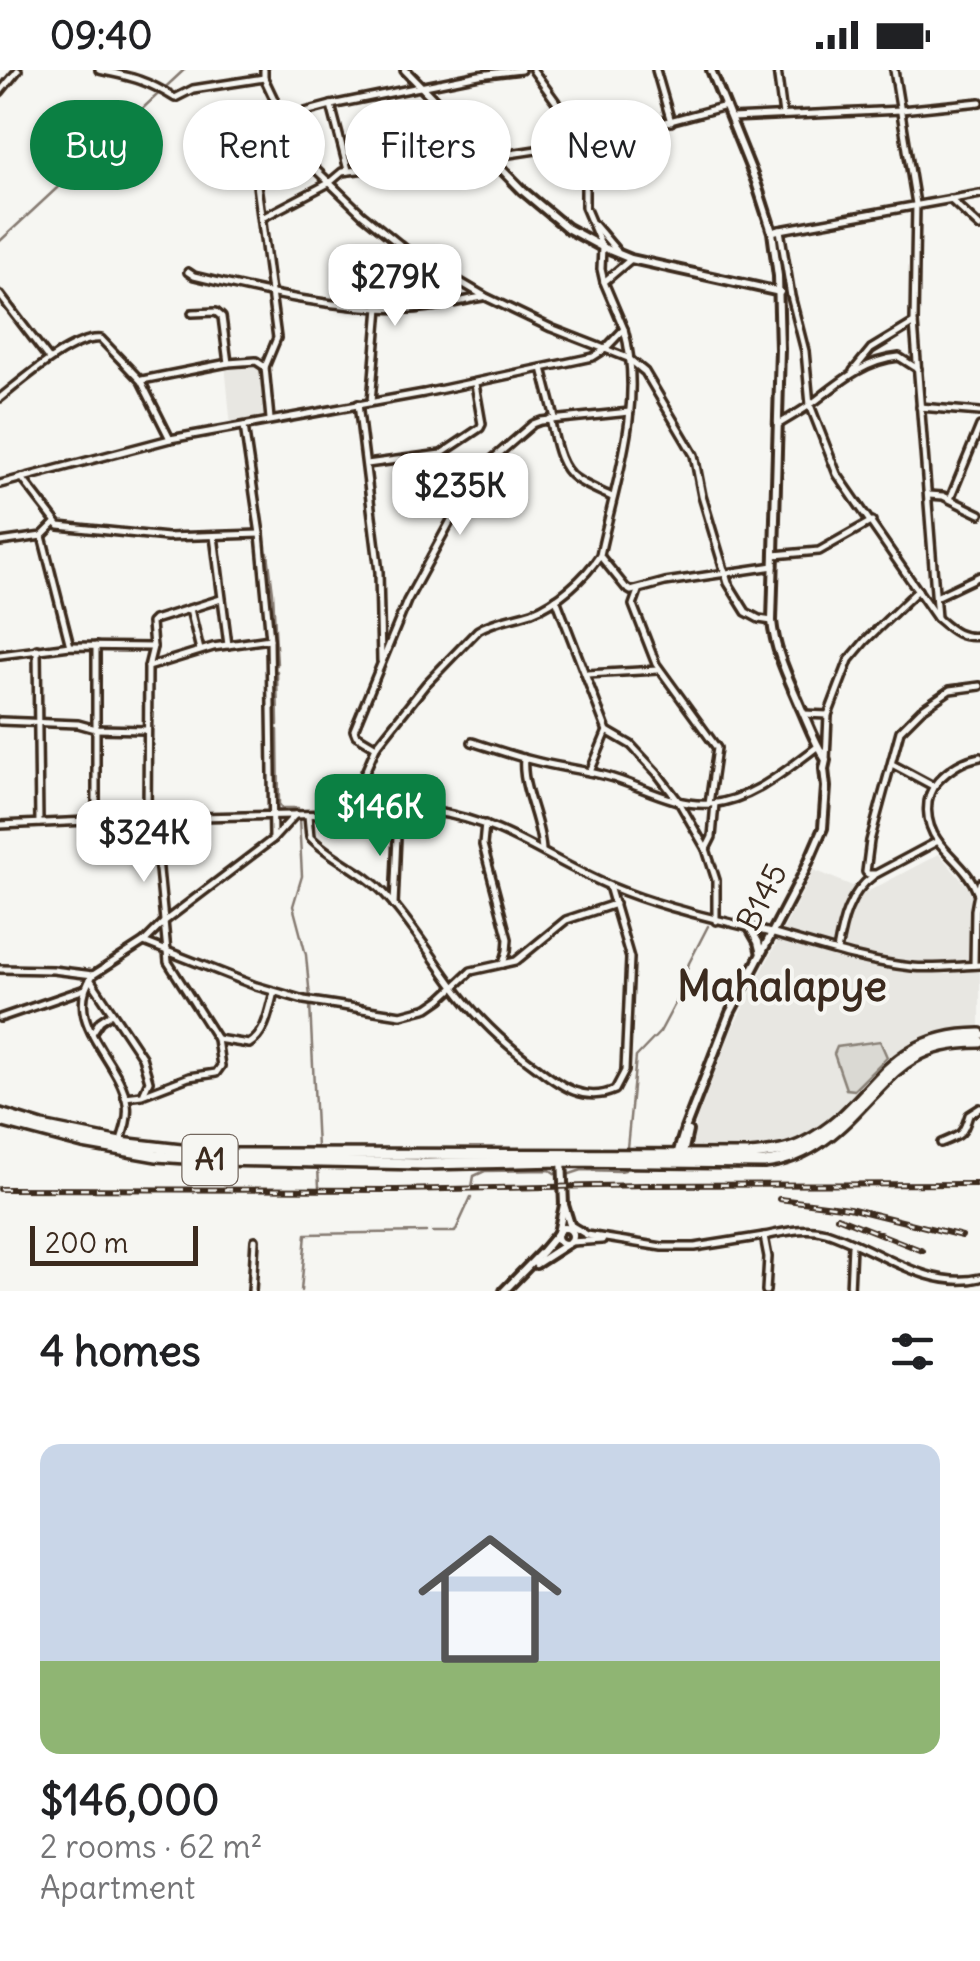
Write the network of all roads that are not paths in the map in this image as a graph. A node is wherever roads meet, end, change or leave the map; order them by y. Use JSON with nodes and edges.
{"nodes":[{"id":1,"x":18,"y":70,"type":"edge"},
{"id":2,"x":99,"y":70,"type":"edge"},
{"id":3,"x":404,"y":70,"type":"edge"},
{"id":4,"x":522,"y":70,"type":"edge"},
{"id":5,"x":533,"y":70,"type":"edge"},
{"id":6,"x":656,"y":70,"type":"edge"},
{"id":7,"x":712,"y":70,"type":"edge"},
{"id":8,"x":777,"y":70,"type":"edge"},
{"id":9,"x":894,"y":70,"type":"edge"},
{"id":10,"x":264,"y":74,"type":"edge"},
{"id":11,"x":421,"y":88,"type":"junction"},
{"id":12,"x":0,"y":92,"type":"edge"},
{"id":13,"x":275,"y":100,"type":"edge"},
{"id":14,"x":433,"y":100,"type":"edge"},
{"id":15,"x":555,"y":100,"type":"edge"},
{"id":16,"x":665,"y":100,"type":"edge"},
{"id":17,"x":980,"y":102,"type":"edge"},
{"id":18,"x":331,"y":105,"type":"junction"},
{"id":19,"x":726,"y":106,"type":"junction"},
{"id":20,"x":325,"y":107,"type":"edge"},
{"id":21,"x":901,"y":110,"type":"junction"},
{"id":22,"x":783,"y":115,"type":"junction"},
{"id":23,"x":731,"y":118,"type":"junction"},
{"id":24,"x":671,"y":122,"type":"edge"},
{"id":25,"x":345,"y":159,"type":"edge"},
{"id":26,"x":345,"y":171,"type":"edge"},
{"id":27,"x":511,"y":178,"type":"edge"},
{"id":28,"x":325,"y":179,"type":"edge"},
{"id":29,"x":329,"y":183,"type":"junction"},
{"id":30,"x":258,"y":190,"type":"edge"},
{"id":31,"x":585,"y":190,"type":"edge"},
{"id":32,"x":980,"y":194,"type":"edge"},
{"id":33,"x":950,"y":198,"type":"junction"},
{"id":34,"x":916,"y":204,"type":"junction"},
{"id":35,"x":262,"y":218,"type":"junction"},
{"id":36,"x":593,"y":223,"type":"junction"},
{"id":37,"x":980,"y":227,"type":"edge"},
{"id":38,"x":776,"y":231,"type":"junction"},
{"id":39,"x":602,"y":247,"type":"junction"},
{"id":40,"x":410,"y":252,"type":"junction"},
{"id":41,"x":620,"y":255,"type":"junction"},
{"id":42,"x":631,"y":259,"type":"junction"},
{"id":43,"x":188,"y":272,"type":"dead end"},
{"id":44,"x":604,"y":282,"type":"junction"},
{"id":45,"x":780,"y":292,"type":"junction"},
{"id":46,"x":0,"y":294,"type":"edge"},
{"id":47,"x":273,"y":295,"type":"junction"},
{"id":48,"x":486,"y":297,"type":"junction"},
{"id":49,"x":378,"y":307,"type":"junction"},
{"id":50,"x":192,"y":312,"type":"dead end"},
{"id":51,"x":914,"y":323,"type":"junction"},
{"id":52,"x":624,"y":330,"type":"junction"},
{"id":53,"x":604,"y":350,"type":"junction"},
{"id":54,"x":628,"y":358,"type":"junction"},
{"id":55,"x":49,"y":359,"type":"junction"},
{"id":56,"x":228,"y":363,"type":"junction"},
{"id":57,"x":265,"y":367,"type":"junction"},
{"id":58,"x":542,"y":368,"type":"junction"},
{"id":59,"x":918,"y":370,"type":"junction"},
{"id":60,"x":851,"y":373,"type":"junction"},
{"id":61,"x":141,"y":380,"type":"junction"},
{"id":62,"x":475,"y":382,"type":"junction"},
{"id":63,"x":0,"y":398,"type":"edge"},
{"id":64,"x":371,"y":402,"type":"junction"},
{"id":65,"x":358,"y":404,"type":"junction"},
{"id":66,"x":810,"y":405,"type":"junction"},
{"id":67,"x":920,"y":406,"type":"junction"},
{"id":68,"x":632,"y":412,"type":"junction"},
{"id":69,"x":980,"y":412,"type":"edge"},
{"id":70,"x":552,"y":418,"type":"junction"},
{"id":71,"x":270,"y":419,"type":"junction"},
{"id":72,"x":778,"y":424,"type":"junction"},
{"id":73,"x":244,"y":426,"type":"junction"},
{"id":74,"x":980,"y":426,"type":"edge"},
{"id":75,"x":170,"y":439,"type":"junction"},
{"id":76,"x":367,"y":464,"type":"junction"},
{"id":77,"x":22,"y":477,"type":"junction"},
{"id":78,"x":0,"y":483,"type":"edge"},
{"id":79,"x":929,"y":496,"type":"junction"},
{"id":80,"x":612,"y":497,"type":"junction"},
{"id":81,"x":950,"y":500,"type":"junction"},
{"id":82,"x":980,"y":514,"type":"edge"},
{"id":83,"x":872,"y":521,"type":"junction"},
{"id":84,"x":55,"y":523,"type":"junction"},
{"id":85,"x":260,"y":534,"type":"junction"},
{"id":86,"x":42,"y":536,"type":"junction"},
{"id":87,"x":214,"y":536,"type":"junction"},
{"id":88,"x":0,"y":542,"type":"edge"},
{"id":89,"x":774,"y":555,"type":"junction"},
{"id":90,"x":600,"y":556,"type":"junction"},
{"id":91,"x":774,"y":566,"type":"junction"},
{"id":92,"x":725,"y":574,"type":"junction"},
{"id":93,"x":980,"y":576,"type":"edge"},
{"id":94,"x":638,"y":590,"type":"junction"},
{"id":95,"x":918,"y":590,"type":"junction"},
{"id":96,"x":936,"y":597,"type":"junction"},
{"id":97,"x":221,"y":599,"type":"junction"},
{"id":98,"x":556,"y":599,"type":"junction"},
{"id":99,"x":190,"y":609,"type":"junction"},
{"id":100,"x":937,"y":618,"type":"junction"},
{"id":101,"x":772,"y":622,"type":"junction"},
{"id":102,"x":980,"y":636,"type":"edge"},
{"id":103,"x":270,"y":639,"type":"junction"},
{"id":104,"x":228,"y":645,"type":"junction"},
{"id":105,"x":70,"y":646,"type":"junction"},
{"id":106,"x":96,"y":646,"type":"junction"},
{"id":107,"x":152,"y":647,"type":"junction"},
{"id":108,"x":37,"y":649,"type":"junction"},
{"id":109,"x":200,"y":650,"type":"junction"},
{"id":110,"x":0,"y":655,"type":"edge"},
{"id":111,"x":381,"y":664,"type":"junction"},
{"id":112,"x":148,"y":666,"type":"junction"},
{"id":113,"x":659,"y":670,"type":"junction"},
{"id":114,"x":587,"y":674,"type":"junction"},
{"id":115,"x":980,"y":686,"type":"edge"},
{"id":116,"x":804,"y":714,"type":"junction"},
{"id":117,"x":828,"y":715,"type":"junction"},
{"id":118,"x":0,"y":721,"type":"edge"},
{"id":119,"x":39,"y":722,"type":"junction"},
{"id":120,"x":96,"y":729,"type":"junction"},
{"id":121,"x":148,"y":730,"type":"junction"},
{"id":122,"x":607,"y":731,"type":"junction"},
{"id":123,"x":472,"y":742,"type":"dead end"},
{"id":124,"x":818,"y":747,"type":"junction"},
{"id":125,"x":376,"y":748,"type":"junction"},
{"id":126,"x":980,"y":757,"type":"edge"},
{"id":127,"x":524,"y":758,"type":"junction"},
{"id":128,"x":826,"y":760,"type":"junction"},
{"id":129,"x":891,"y":764,"type":"junction"},
{"id":130,"x":590,"y":772,"type":"junction"},
{"id":131,"x":933,"y":786,"type":"junction"},
{"id":132,"x":679,"y":802,"type":"junction"},
{"id":133,"x":712,"y":803,"type":"junction"},
{"id":134,"x":358,"y":813,"type":"junction"},
{"id":135,"x":398,"y":813,"type":"junction"},
{"id":136,"x":308,"y":814,"type":"junction"},
{"id":137,"x":273,"y":815,"type":"junction"},
{"id":138,"x":296,"y":815,"type":"junction"},
{"id":139,"x":150,"y":818,"type":"junction"},
{"id":140,"x":96,"y":820,"type":"junction"},
{"id":141,"x":39,"y":823,"type":"junction"},
{"id":142,"x":485,"y":824,"type":"junction"},
{"id":143,"x":0,"y":825,"type":"edge"},
{"id":144,"x":273,"y":839,"type":"junction"},
{"id":145,"x":938,"y":841,"type":"junction"},
{"id":146,"x":706,"y":848,"type":"junction"},
{"id":147,"x":542,"y":851,"type":"junction"},
{"id":148,"x":876,"y":874,"type":"junction"},
{"id":149,"x":980,"y":884,"type":"edge"},
{"id":150,"x":610,"y":886,"type":"junction"},
{"id":151,"x":977,"y":892,"type":"junction"},
{"id":152,"x":615,"y":904,"type":"junction"},
{"id":153,"x":394,"y":906,"type":"junction"},
{"id":154,"x":716,"y":921,"type":"junction"},
{"id":155,"x":165,"y":922,"type":"junction"},
{"id":156,"x":750,"y":928,"type":"junction"},
{"id":157,"x":772,"y":934,"type":"junction"},
{"id":158,"x":144,"y":942,"type":"junction"},
{"id":159,"x":166,"y":949,"type":"junction"},
{"id":160,"x":837,"y":951,"type":"junction"},
{"id":161,"x":761,"y":955,"type":"junction"},
{"id":162,"x":503,"y":964,"type":"junction"},
{"id":163,"x":977,"y":965,"type":"edge"},
{"id":164,"x":0,"y":969,"type":"edge"},
{"id":165,"x":92,"y":977,"type":"junction"},
{"id":166,"x":455,"y":986,"type":"junction"},
{"id":167,"x":85,"y":989,"type":"junction"},
{"id":168,"x":275,"y":991,"type":"junction"},
{"id":169,"x":112,"y":1013,"type":"junction"},
{"id":170,"x":0,"y":1018,"type":"edge"},
{"id":171,"x":92,"y":1033,"type":"junction"},
{"id":172,"x":980,"y":1034,"type":"edge"},
{"id":173,"x":217,"y":1039,"type":"junction"},
{"id":174,"x":980,"y":1042,"type":"edge"},
{"id":175,"x":142,"y":1095,"type":"junction"},
{"id":176,"x":126,"y":1098,"type":"junction"},
{"id":177,"x":980,"y":1108,"type":"edge"},
{"id":178,"x":0,"y":1118,"type":"edge"},
{"id":179,"x":120,"y":1143,"type":"junction"},
{"id":180,"x":941,"y":1143,"type":"dead end"},
{"id":181,"x":562,"y":1157,"type":"junction"},
{"id":182,"x":679,"y":1158,"type":"junction"},
{"id":183,"x":564,"y":1205,"type":"junction"},
{"id":184,"x":570,"y":1224,"type":"junction"},
{"id":185,"x":558,"y":1233,"type":"junction"},
{"id":186,"x":764,"y":1236,"type":"junction"},
{"id":187,"x":255,"y":1240,"type":"dead end"},
{"id":188,"x":571,"y":1240,"type":"junction"},
{"id":189,"x":620,"y":1241,"type":"junction"},
{"id":190,"x":852,"y":1246,"type":"junction"},
{"id":191,"x":893,"y":1270,"type":"dead end"},
{"id":192,"x":980,"y":1278,"type":"edge"},
{"id":193,"x":512,"y":1284,"type":"junction"},
{"id":194,"x":960,"y":1290,"type":"edge"},
{"id":195,"x":252,"y":1291,"type":"edge"},
{"id":196,"x":504,"y":1291,"type":"edge"},
{"id":197,"x":766,"y":1291,"type":"edge"},
{"id":198,"x":850,"y":1291,"type":"edge"}],
"edges":[{"from":1,"to":12,"type":"street"},
{"from":2,"to":10,"type":"street"},
{"from":3,"to":11,"type":"main road"},
{"from":4,"to":11,"type":"street"},
{"from":5,"to":15,"type":"street"},
{"from":6,"to":16,"type":"street"},
{"from":7,"to":19,"type":"main road"},
{"from":8,"to":22,"type":"street"},
{"from":9,"to":21,"type":"street"},
{"from":10,"to":13,"type":"street"},
{"from":11,"to":14,"type":"main road"},
{"from":11,"to":18,"type":"street"},
{"from":17,"to":21,"type":"street"},
{"from":18,"to":20,"type":"street"},
{"from":18,"to":25,"type":"street"},
{"from":19,"to":23,"type":"main road"},
{"from":19,"to":24,"type":"street"},
{"from":21,"to":22,"type":"street"},
{"from":21,"to":34,"type":"street"},
{"from":22,"to":23,"type":"street"},
{"from":23,"to":38,"type":"main road"},
{"from":26,"to":29,"type":"street"},
{"from":27,"to":39,"type":"main road"},
{"from":28,"to":29,"type":"street"},
{"from":29,"to":35,"type":"street"},
{"from":29,"to":40,"type":"street"},
{"from":30,"to":35,"type":"street"},
{"from":31,"to":36,"type":"street"},
{"from":32,"to":33,"type":"street"},
{"from":33,"to":34,"type":"street"},
{"from":33,"to":37,"type":"street"},
{"from":34,"to":38,"type":"street"},
{"from":34,"to":51,"type":"street"},
{"from":35,"to":47,"type":"street"},
{"from":36,"to":39,"type":"street"},
{"from":36,"to":41,"type":"street"},
{"from":38,"to":45,"type":"main road"},
{"from":38,"to":66,"type":"street"},
{"from":39,"to":41,"type":"main road"},
{"from":39,"to":44,"type":"street"},
{"from":40,"to":48,"type":"street"},
{"from":40,"to":49,"type":"street"},
{"from":41,"to":42,"type":"main road"},
{"from":42,"to":44,"type":"street"},
{"from":42,"to":45,"type":"main road"},
{"from":43,"to":47,"type":"street"},
{"from":44,"to":52,"type":"street"},
{"from":45,"to":72,"type":"main road"},
{"from":46,"to":55,"type":"street"},
{"from":47,"to":49,"type":"street"},
{"from":47,"to":57,"type":"street"},
{"from":48,"to":49,"type":"street"},
{"from":48,"to":53,"type":"street"},
{"from":49,"to":64,"type":"street"},
{"from":50,"to":56,"type":"street"},
{"from":51,"to":59,"type":"street"},
{"from":51,"to":60,"type":"street"},
{"from":52,"to":53,"type":"street"},
{"from":52,"to":54,"type":"street"},
{"from":53,"to":54,"type":"street"},
{"from":53,"to":58,"type":"street"},
{"from":54,"to":68,"type":"street"},
{"from":54,"to":92,"type":"street"},
{"from":55,"to":61,"type":"street"},
{"from":55,"to":63,"type":"street"},
{"from":56,"to":57,"type":"street"},
{"from":56,"to":61,"type":"street"},
{"from":57,"to":71,"type":"street"},
{"from":58,"to":62,"type":"street"},
{"from":58,"to":70,"type":"street"},
{"from":59,"to":60,"type":"street"},
{"from":59,"to":67,"type":"street"},
{"from":60,"to":66,"type":"street"},
{"from":61,"to":75,"type":"street"},
{"from":62,"to":64,"type":"street"},
{"from":62,"to":76,"type":"street"},
{"from":64,"to":65,"type":"street"},
{"from":65,"to":71,"type":"street"},
{"from":65,"to":76,"type":"street"},
{"from":66,"to":72,"type":"street"},
{"from":66,"to":83,"type":"street"},
{"from":67,"to":69,"type":"street"},
{"from":67,"to":79,"type":"street"},
{"from":68,"to":70,"type":"street"},
{"from":68,"to":80,"type":"street"},
{"from":70,"to":80,"type":"street"},
{"from":70,"to":111,"type":"street"},
{"from":71,"to":73,"type":"street"},
{"from":72,"to":89,"type":"main road"},
{"from":73,"to":75,"type":"street"},
{"from":73,"to":85,"type":"street"},
{"from":74,"to":81,"type":"street"},
{"from":75,"to":77,"type":"street"},
{"from":76,"to":111,"type":"street"},
{"from":77,"to":78,"type":"street"},
{"from":77,"to":84,"type":"street"},
{"from":79,"to":81,"type":"street"},
{"from":79,"to":96,"type":"street"},
{"from":80,"to":90,"type":"street"},
{"from":81,"to":82,"type":"street"},
{"from":83,"to":89,"type":"street"},
{"from":83,"to":95,"type":"street"},
{"from":84,"to":86,"type":"street"},
{"from":84,"to":87,"type":"street"},
{"from":85,"to":87,"type":"street"},
{"from":85,"to":103,"type":"street"},
{"from":86,"to":88,"type":"street"},
{"from":86,"to":105,"type":"street"},
{"from":87,"to":97,"type":"street"},
{"from":89,"to":91,"type":"main road"},
{"from":90,"to":94,"type":"street"},
{"from":90,"to":98,"type":"street"},
{"from":91,"to":92,"type":"street"},
{"from":91,"to":101,"type":"main road"},
{"from":92,"to":94,"type":"street"},
{"from":92,"to":101,"type":"street"},
{"from":93,"to":96,"type":"street"},
{"from":94,"to":113,"type":"street"},
{"from":95,"to":100,"type":"street"},
{"from":95,"to":117,"type":"street"},
{"from":96,"to":100,"type":"street"},
{"from":97,"to":99,"type":"street"},
{"from":97,"to":104,"type":"street"},
{"from":98,"to":114,"type":"street"},
{"from":98,"to":125,"type":"street"},
{"from":99,"to":107,"type":"street"},
{"from":99,"to":109,"type":"street"},
{"from":100,"to":102,"type":"street"},
{"from":101,"to":116,"type":"main road"},
{"from":103,"to":104,"type":"street"},
{"from":103,"to":137,"type":"street"},
{"from":104,"to":109,"type":"street"},
{"from":105,"to":106,"type":"street"},
{"from":105,"to":108,"type":"street"},
{"from":106,"to":107,"type":"street"},
{"from":106,"to":120,"type":"street"},
{"from":107,"to":112,"type":"street"},
{"from":108,"to":110,"type":"street"},
{"from":108,"to":119,"type":"street"},
{"from":109,"to":112,"type":"street"},
{"from":111,"to":125,"type":"street"},
{"from":112,"to":121,"type":"street"},
{"from":113,"to":114,"type":"street"},
{"from":113,"to":133,"type":"street"},
{"from":114,"to":122,"type":"street"},
{"from":115,"to":129,"type":"street"},
{"from":116,"to":117,"type":"street"},
{"from":116,"to":124,"type":"main road"},
{"from":117,"to":128,"type":"street"},
{"from":118,"to":119,"type":"street"},
{"from":119,"to":120,"type":"street"},
{"from":119,"to":141,"type":"street"},
{"from":120,"to":121,"type":"street"},
{"from":120,"to":140,"type":"street"},
{"from":121,"to":139,"type":"street"},
{"from":122,"to":130,"type":"street"},
{"from":122,"to":132,"type":"street"},
{"from":123,"to":127,"type":"street"},
{"from":124,"to":128,"type":"main road"},
{"from":124,"to":133,"type":"street"},
{"from":125,"to":134,"type":"street"},
{"from":126,"to":131,"type":"street"},
{"from":127,"to":130,"type":"street"},
{"from":127,"to":147,"type":"street"},
{"from":128,"to":157,"type":"main road","name":"B145","number":"B145"},
{"from":129,"to":131,"type":"street"},
{"from":129,"to":148,"type":"street"},
{"from":130,"to":132,"type":"street"},
{"from":131,"to":145,"type":"street"},
{"from":132,"to":133,"type":"street"},
{"from":132,"to":146,"type":"street"},
{"from":133,"to":146,"type":"street"},
{"from":134,"to":135,"type":"street"},
{"from":134,"to":136,"type":"street"},
{"from":135,"to":142,"type":"street"},
{"from":135,"to":153,"type":"street"},
{"from":136,"to":138,"type":"street"},
{"from":136,"to":153,"type":"street"},
{"from":137,"to":138,"type":"street"},
{"from":137,"to":139,"type":"street"},
{"from":137,"to":144,"type":"street"},
{"from":138,"to":144,"type":"street"},
{"from":139,"to":140,"type":"street"},
{"from":139,"to":155,"type":"street"},
{"from":140,"to":141,"type":"street"},
{"from":141,"to":143,"type":"street"},
{"from":142,"to":147,"type":"street"},
{"from":142,"to":162,"type":"street"},
{"from":144,"to":155,"type":"street"},
{"from":145,"to":148,"type":"street"},
{"from":145,"to":151,"type":"street"},
{"from":146,"to":154,"type":"street"},
{"from":147,"to":150,"type":"street"},
{"from":148,"to":160,"type":"street"},
{"from":149,"to":151,"type":"street"},
{"from":150,"to":152,"type":"street"},
{"from":150,"to":154,"type":"street"},
{"from":151,"to":163,"type":"street"},
{"from":152,"to":162,"type":"street"},
{"from":152,"to":166,"type":"street"},
{"from":153,"to":166,"type":"street"},
{"from":154,"to":156,"type":"street"},
{"from":155,"to":158,"type":"street"},
{"from":155,"to":159,"type":"street"},
{"from":156,"to":157,"type":"street"},
{"from":156,"to":161,"type":"main road"},
{"from":157,"to":160,"type":"street"},
{"from":157,"to":161,"type":"main road","name":"B145","number":"B145"},
{"from":158,"to":159,"type":"street"},
{"from":158,"to":165,"type":"street"},
{"from":159,"to":168,"type":"street"},
{"from":159,"to":173,"type":"street"},
{"from":160,"to":163,"type":"street"},
{"from":161,"to":182,"type":"main road","name":"B145","number":"B145"},
{"from":162,"to":166,"type":"street"},
{"from":164,"to":165,"type":"street"},
{"from":165,"to":167,"type":"street"},
{"from":165,"to":169,"type":"street"},
{"from":166,"to":168,"type":"street"},
{"from":167,"to":170,"type":"street"},
{"from":167,"to":171,"type":"street"},
{"from":168,"to":173,"type":"street"},
{"from":169,"to":171,"type":"street"},
{"from":169,"to":175,"type":"street"},
{"from":171,"to":176,"type":"street"},
{"from":172,"to":182,"type":"highway","number":"A1"},
{"from":173,"to":175,"type":"street"},
{"from":174,"to":182,"type":"highway","number":"A1"},
{"from":175,"to":176,"type":"street"},
{"from":176,"to":179,"type":"street"},
{"from":177,"to":180,"type":"street"},
{"from":178,"to":179,"type":"highway","number":"A1"},
{"from":178,"to":181,"type":"highway","number":"A1"},
{"from":179,"to":181,"type":"highway","number":"A1"},
{"from":181,"to":182,"type":"highway","number":"A1"},
{"from":181,"to":183,"type":"main road"},
{"from":183,"to":184,"type":"main road"},
{"from":183,"to":185,"type":"main road"},
{"from":184,"to":188,"type":"main road"},
{"from":184,"to":189,"type":"street"},
{"from":185,"to":188,"type":"main road"},
{"from":185,"to":188,"type":"main road"},
{"from":185,"to":193,"type":"main road"},
{"from":186,"to":189,"type":"street"},
{"from":186,"to":190,"type":"street"},
{"from":186,"to":197,"type":"street"},
{"from":187,"to":195,"type":"street"},
{"from":188,"to":189,"type":"street"},
{"from":188,"to":193,"type":"main road"},
{"from":190,"to":191,"type":"street"},
{"from":190,"to":198,"type":"street"},
{"from":192,"to":194,"type":"street"},
{"from":193,"to":196,"type":"main road"}]}
